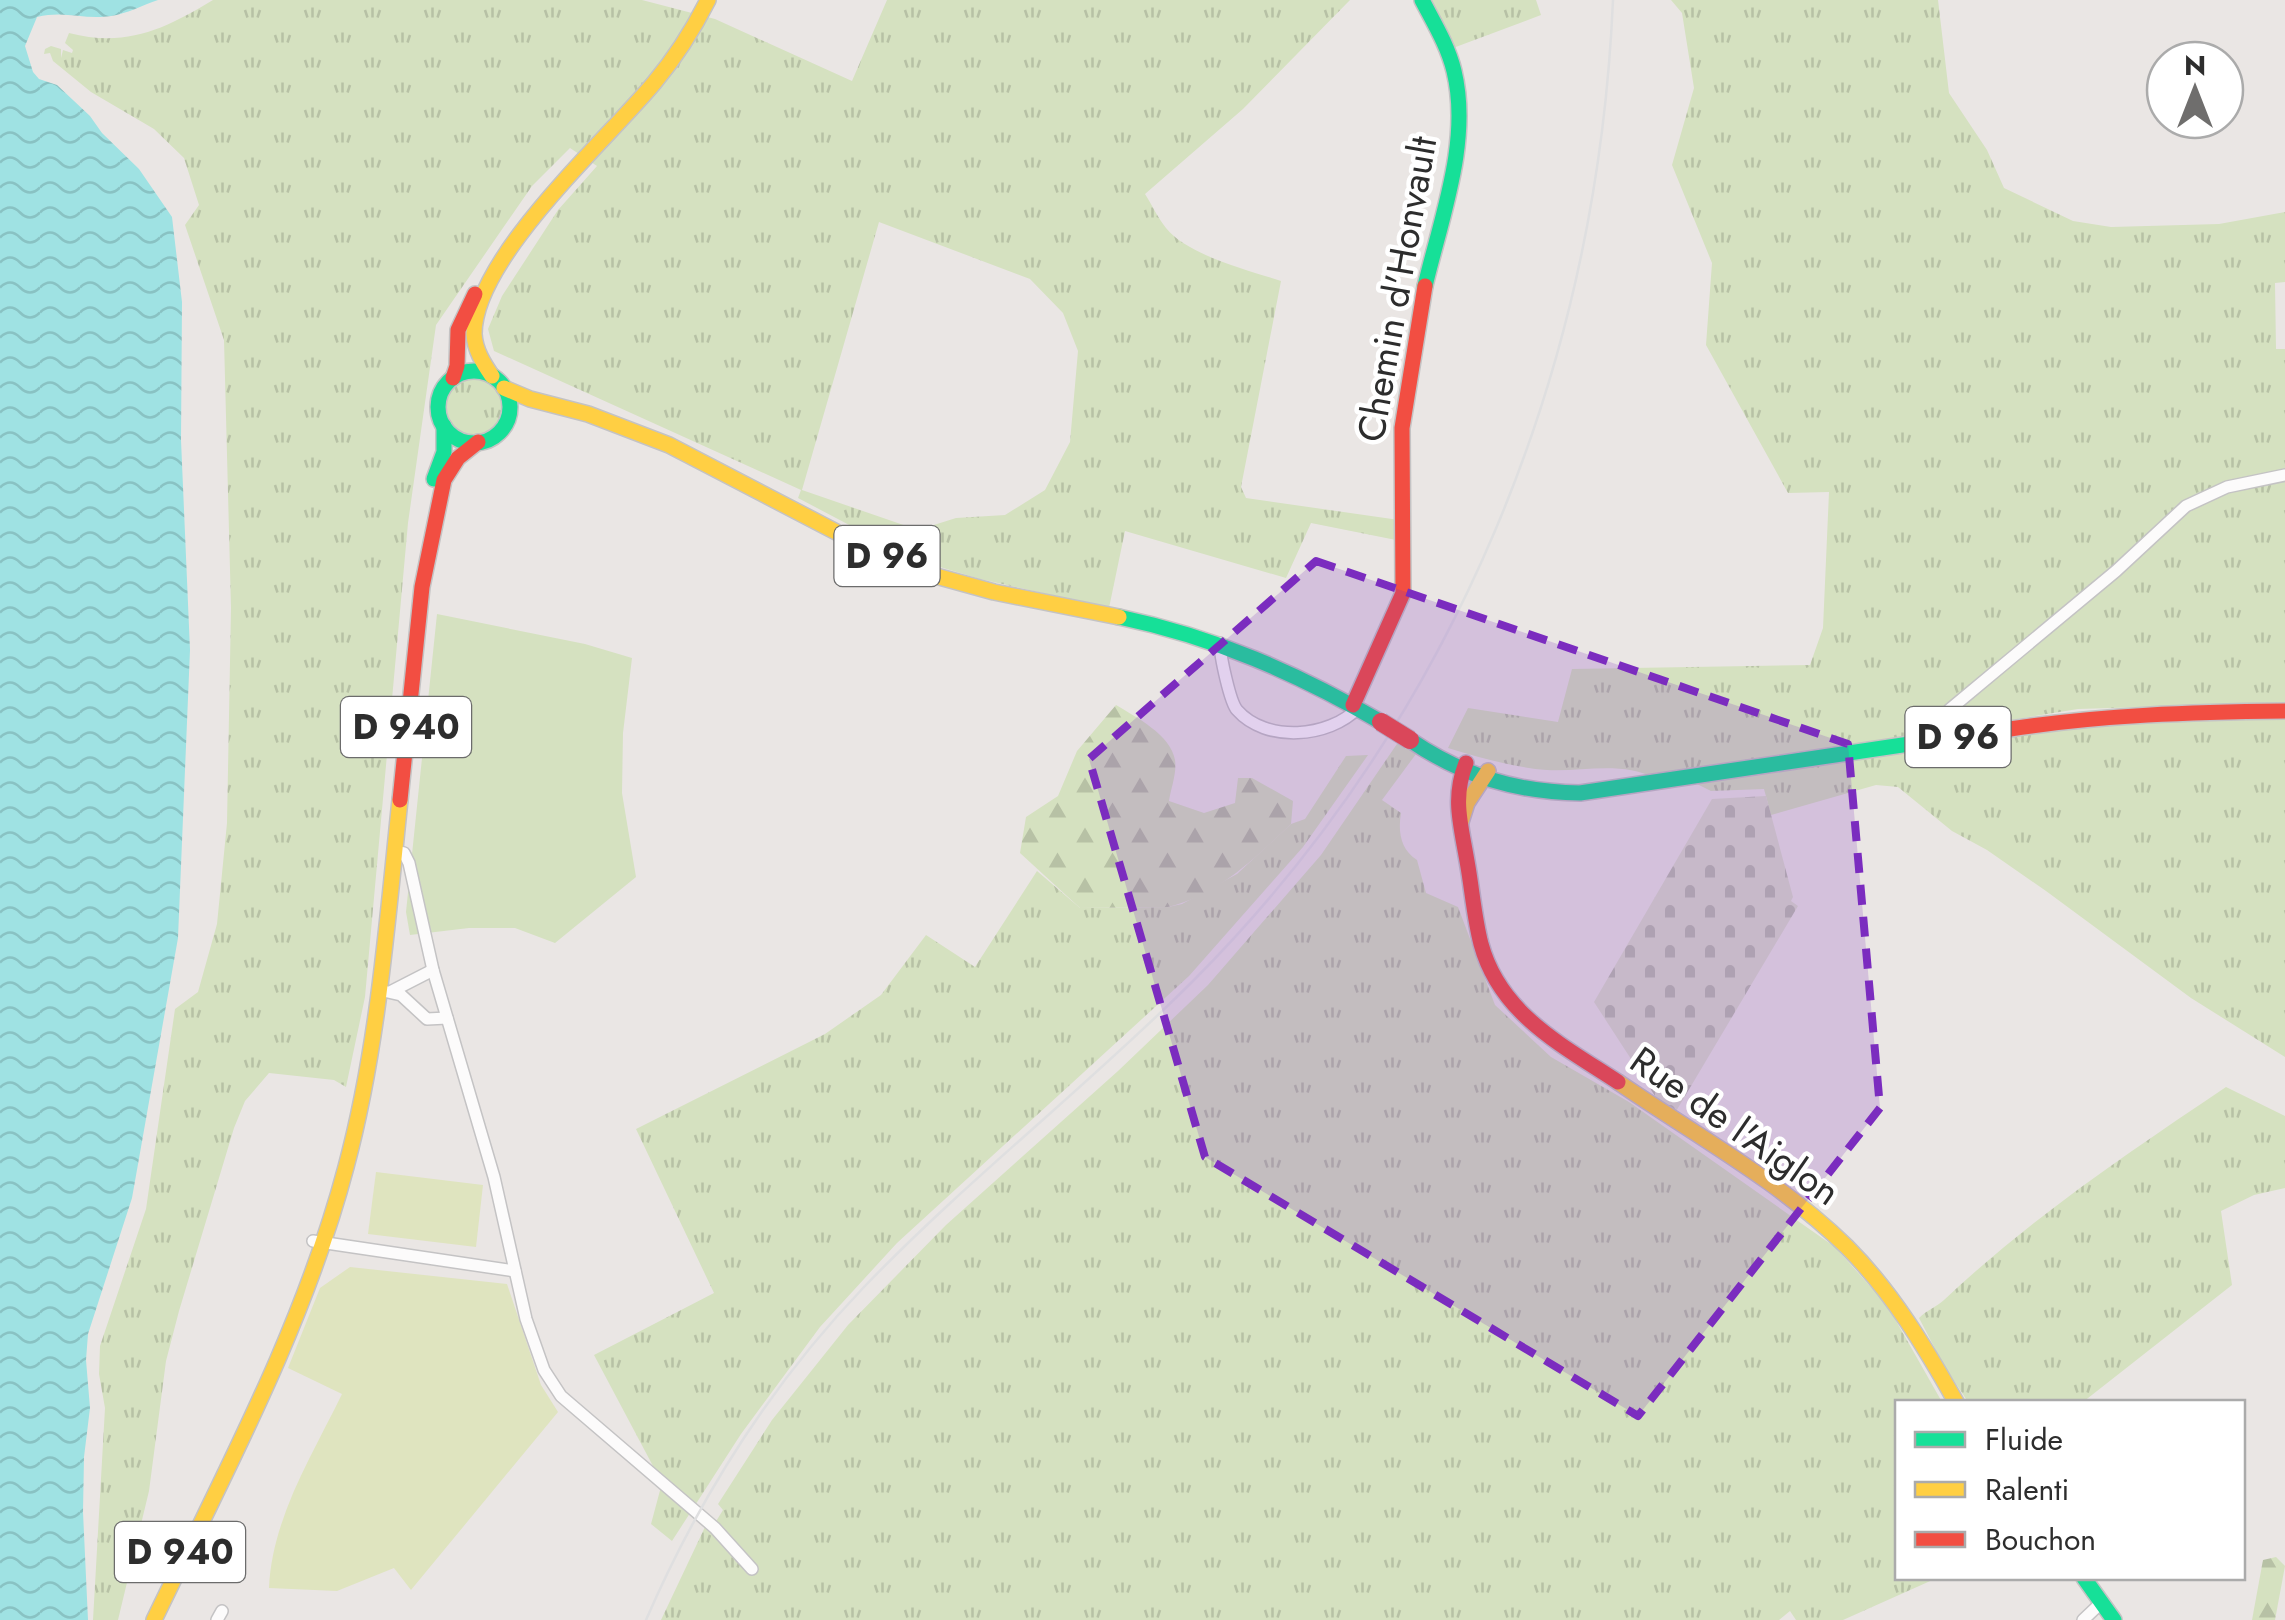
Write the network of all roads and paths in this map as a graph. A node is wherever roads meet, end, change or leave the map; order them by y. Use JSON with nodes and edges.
{"nodes":[{"id":1,"x":708,"y":0,"type":"edge"},
{"id":2,"x":1422,"y":0,"type":"edge"},
{"id":3,"x":613,"y":128,"type":"junction"},
{"id":4,"x":453,"y":378,"type":"junction"},
{"id":5,"x":498,"y":382,"type":"junction"},
{"id":6,"x":507,"y":420,"type":"junction"},
{"id":7,"x":444,"y":426,"type":"junction"},
{"id":8,"x":648,"y":437,"type":"junction"},
{"id":9,"x":478,"y":442,"type":"junction"},
{"id":10,"x":2285,"y":475,"type":"edge"},
{"id":11,"x":430,"y":551,"type":"junction"},
{"id":12,"x":1220,"y":644,"type":"junction"},
{"id":13,"x":1355,"y":707,"type":"junction"},
{"id":14,"x":2285,"y":711,"type":"edge"},
{"id":15,"x":1929,"y":741,"type":"junction"},
{"id":16,"x":1464,"y":767,"type":"junction"},
{"id":17,"x":1486,"y":776,"type":"junction"},
{"id":18,"x":1460,"y":822,"type":"junction"},
{"id":19,"x":394,"y":851,"type":"junction"},
{"id":20,"x":433,"y":970,"type":"junction"},
{"id":21,"x":384,"y":990,"type":"junction"},
{"id":22,"x":447,"y":1018,"type":"junction"},
{"id":23,"x":318,"y":1243,"type":"junction"},
{"id":24,"x":516,"y":1271,"type":"junction"},
{"id":25,"x":1955,"y":1400,"type":"edge"},
{"id":26,"x":752,"y":1569,"type":"dead end"},
{"id":27,"x":2086,"y":1580,"type":"edge"},
{"id":28,"x":2102,"y":1602,"type":"junction"},
{"id":29,"x":145,"y":1620,"type":"edge"},
{"id":30,"x":154,"y":1620,"type":"edge"},
{"id":31,"x":2083,"y":1620,"type":"edge"},
{"id":32,"x":2114,"y":1620,"type":"edge"}],
"edges":[{"from":1,"to":3,"type":"main road"},
{"from":2,"to":13,"type":"main road","name":"Chemin d'Honvault"},
{"from":3,"to":4,"type":"main road"},
{"from":3,"to":5,"type":"main road"},
{"from":4,"to":5,"type":"main road"},
{"from":4,"to":7,"type":"main road"},
{"from":5,"to":6,"type":"main road"},
{"from":5,"to":8,"type":"main road","number":"D 96"},
{"from":6,"to":8,"type":"main road","number":"D 96"},
{"from":6,"to":9,"type":"main road"},
{"from":7,"to":9,"type":"main road"},
{"from":7,"to":11,"type":"main road","number":"D 940"},
{"from":8,"to":12,"type":"main road","number":"D 96"},
{"from":9,"to":11,"type":"main road","number":"D 940"},
{"from":10,"to":15,"type":"street"},
{"from":11,"to":19,"type":"main road","number":"D 940"},
{"from":12,"to":13,"type":"main road","number":"D 96"},
{"from":12,"to":13,"type":"street"},
{"from":13,"to":16,"type":"main road","number":"D 96","bridge":true},
{"from":14,"to":15,"type":"main road","number":"D 96"},
{"from":15,"to":17,"type":"main road","number":"D 96"},
{"from":16,"to":17,"type":"main road","number":"D 96"},
{"from":16,"to":18,"type":"main road","name":"Rue de l'Aiglon"},
{"from":17,"to":18,"type":"main road"},
{"from":18,"to":25,"type":"main road","name":"Rue de l'Aiglon"},
{"from":19,"to":20,"type":"street"},
{"from":19,"to":21,"type":"main road","number":"D 940"},
{"from":20,"to":21,"type":"street"},
{"from":20,"to":22,"type":"street"},
{"from":21,"to":22,"type":"street"},
{"from":21,"to":23,"type":"main road","number":"D 940"},
{"from":22,"to":24,"type":"street"},
{"from":23,"to":24,"type":"street"},
{"from":23,"to":29,"type":"main road","number":"D 940"},
{"from":23,"to":30,"type":"main road","number":"D 940"},
{"from":24,"to":26,"type":"street"},
{"from":27,"to":28,"type":"main road"},
{"from":28,"to":31,"type":"street"},
{"from":28,"to":32,"type":"main road"}]}
